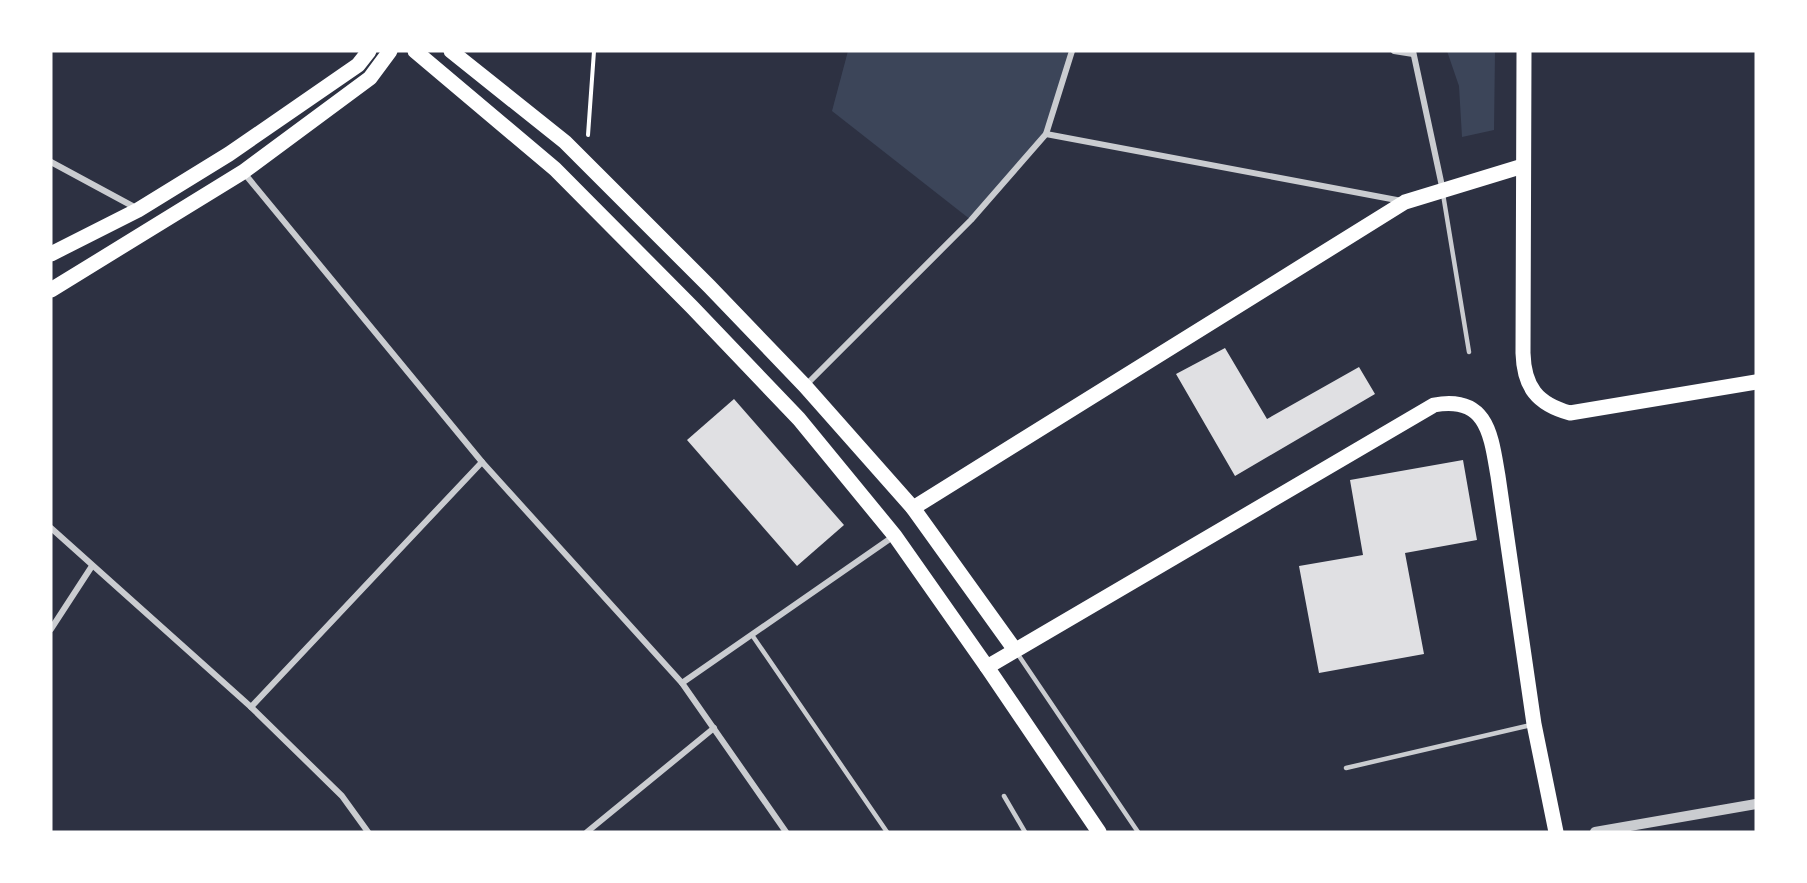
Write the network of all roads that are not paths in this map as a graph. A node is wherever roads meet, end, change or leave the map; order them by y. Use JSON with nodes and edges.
{"nodes":[{"id":1,"x":369,"y":51,"type":"edge"},
{"id":2,"x":390,"y":51,"type":"edge"},
{"id":3,"x":415,"y":51,"type":"edge"},
{"id":4,"x":451,"y":51,"type":"edge"},
{"id":5,"x":1072,"y":51,"type":"edge"},
{"id":6,"x":1394,"y":51,"type":"edge"},
{"id":7,"x":1524,"y":51,"type":"edge"},
{"id":8,"x":1413,"y":52,"type":"edge"},
{"id":9,"x":1046,"y":134,"type":"junction"},
{"id":10,"x":51,"y":162,"type":"edge"},
{"id":11,"x":1523,"y":166,"type":"junction"},
{"id":12,"x":243,"y":172,"type":"junction"},
{"id":13,"x":1443,"y":191,"type":"junction"},
{"id":14,"x":1405,"y":202,"type":"junction"},
{"id":15,"x":138,"y":210,"type":"junction"},
{"id":16,"x":51,"y":255,"type":"edge"},
{"id":17,"x":51,"y":290,"type":"edge"},
{"id":18,"x":1469,"y":352,"type":"dead end"},
{"id":19,"x":1756,"y":382,"type":"edge"},
{"id":20,"x":805,"y":386,"type":"junction"},
{"id":21,"x":482,"y":462,"type":"junction"},
{"id":22,"x":913,"y":508,"type":"junction"},
{"id":23,"x":51,"y":528,"type":"edge"},
{"id":24,"x":895,"y":536,"type":"junction"},
{"id":25,"x":92,"y":566,"type":"junction"},
{"id":26,"x":51,"y":629,"type":"edge"},
{"id":27,"x":752,"y":635,"type":"junction"},
{"id":28,"x":1015,"y":650,"type":"junction"},
{"id":29,"x":987,"y":667,"type":"junction"},
{"id":30,"x":682,"y":683,"type":"junction"},
{"id":31,"x":251,"y":708,"type":"junction"},
{"id":32,"x":1533,"y":724,"type":"junction"},
{"id":33,"x":714,"y":728,"type":"junction"},
{"id":34,"x":1346,"y":768,"type":"dead end"},
{"id":35,"x":1004,"y":796,"type":"dead end"},
{"id":36,"x":1756,"y":804,"type":"edge"},
{"id":37,"x":368,"y":832,"type":"edge"},
{"id":38,"x":587,"y":832,"type":"edge"},
{"id":39,"x":786,"y":832,"type":"edge"},
{"id":40,"x":887,"y":832,"type":"edge"},
{"id":41,"x":1025,"y":832,"type":"edge"},
{"id":42,"x":1099,"y":832,"type":"edge"},
{"id":43,"x":1138,"y":832,"type":"edge"},
{"id":44,"x":1556,"y":832,"type":"edge"},
{"id":45,"x":1595,"y":832,"type":"edge"}],
"edges":[{"from":1,"to":15,"type":"main road"},
{"from":2,"to":12,"type":"main road"},
{"from":3,"to":24,"type":"main road"},
{"from":4,"to":20,"type":"main road"},
{"from":5,"to":9,"type":"street"},
{"from":6,"to":8,"type":"street"},
{"from":7,"to":11,"type":"main road"},
{"from":8,"to":13,"type":"street"},
{"from":9,"to":14,"type":"street"},
{"from":9,"to":20,"type":"street"},
{"from":10,"to":15,"type":"street"},
{"from":11,"to":13,"type":"main road"},
{"from":11,"to":19,"type":"main road"},
{"from":12,"to":17,"type":"main road"},
{"from":12,"to":21,"type":"street"},
{"from":13,"to":14,"type":"main road"},
{"from":13,"to":18,"type":"lane"},
{"from":14,"to":22,"type":"main road"},
{"from":15,"to":16,"type":"main road"},
{"from":20,"to":22,"type":"main road"},
{"from":21,"to":30,"type":"street"},
{"from":21,"to":31,"type":"street"},
{"from":22,"to":28,"type":"main road"},
{"from":23,"to":25,"type":"street"},
{"from":24,"to":27,"type":"street"},
{"from":24,"to":29,"type":"main road"},
{"from":25,"to":26,"type":"street"},
{"from":25,"to":31,"type":"street"},
{"from":27,"to":30,"type":"street"},
{"from":27,"to":40,"type":"lane"},
{"from":28,"to":29,"type":"main road"},
{"from":28,"to":32,"type":"main road"},
{"from":28,"to":43,"type":"lane"},
{"from":29,"to":42,"type":"main road"},
{"from":30,"to":33,"type":"street"},
{"from":31,"to":37,"type":"street"},
{"from":32,"to":34,"type":"lane"},
{"from":32,"to":44,"type":"main road"},
{"from":33,"to":38,"type":"street"},
{"from":33,"to":39,"type":"street"},
{"from":35,"to":41,"type":"lane"},
{"from":36,"to":45,"type":"street"}]}
